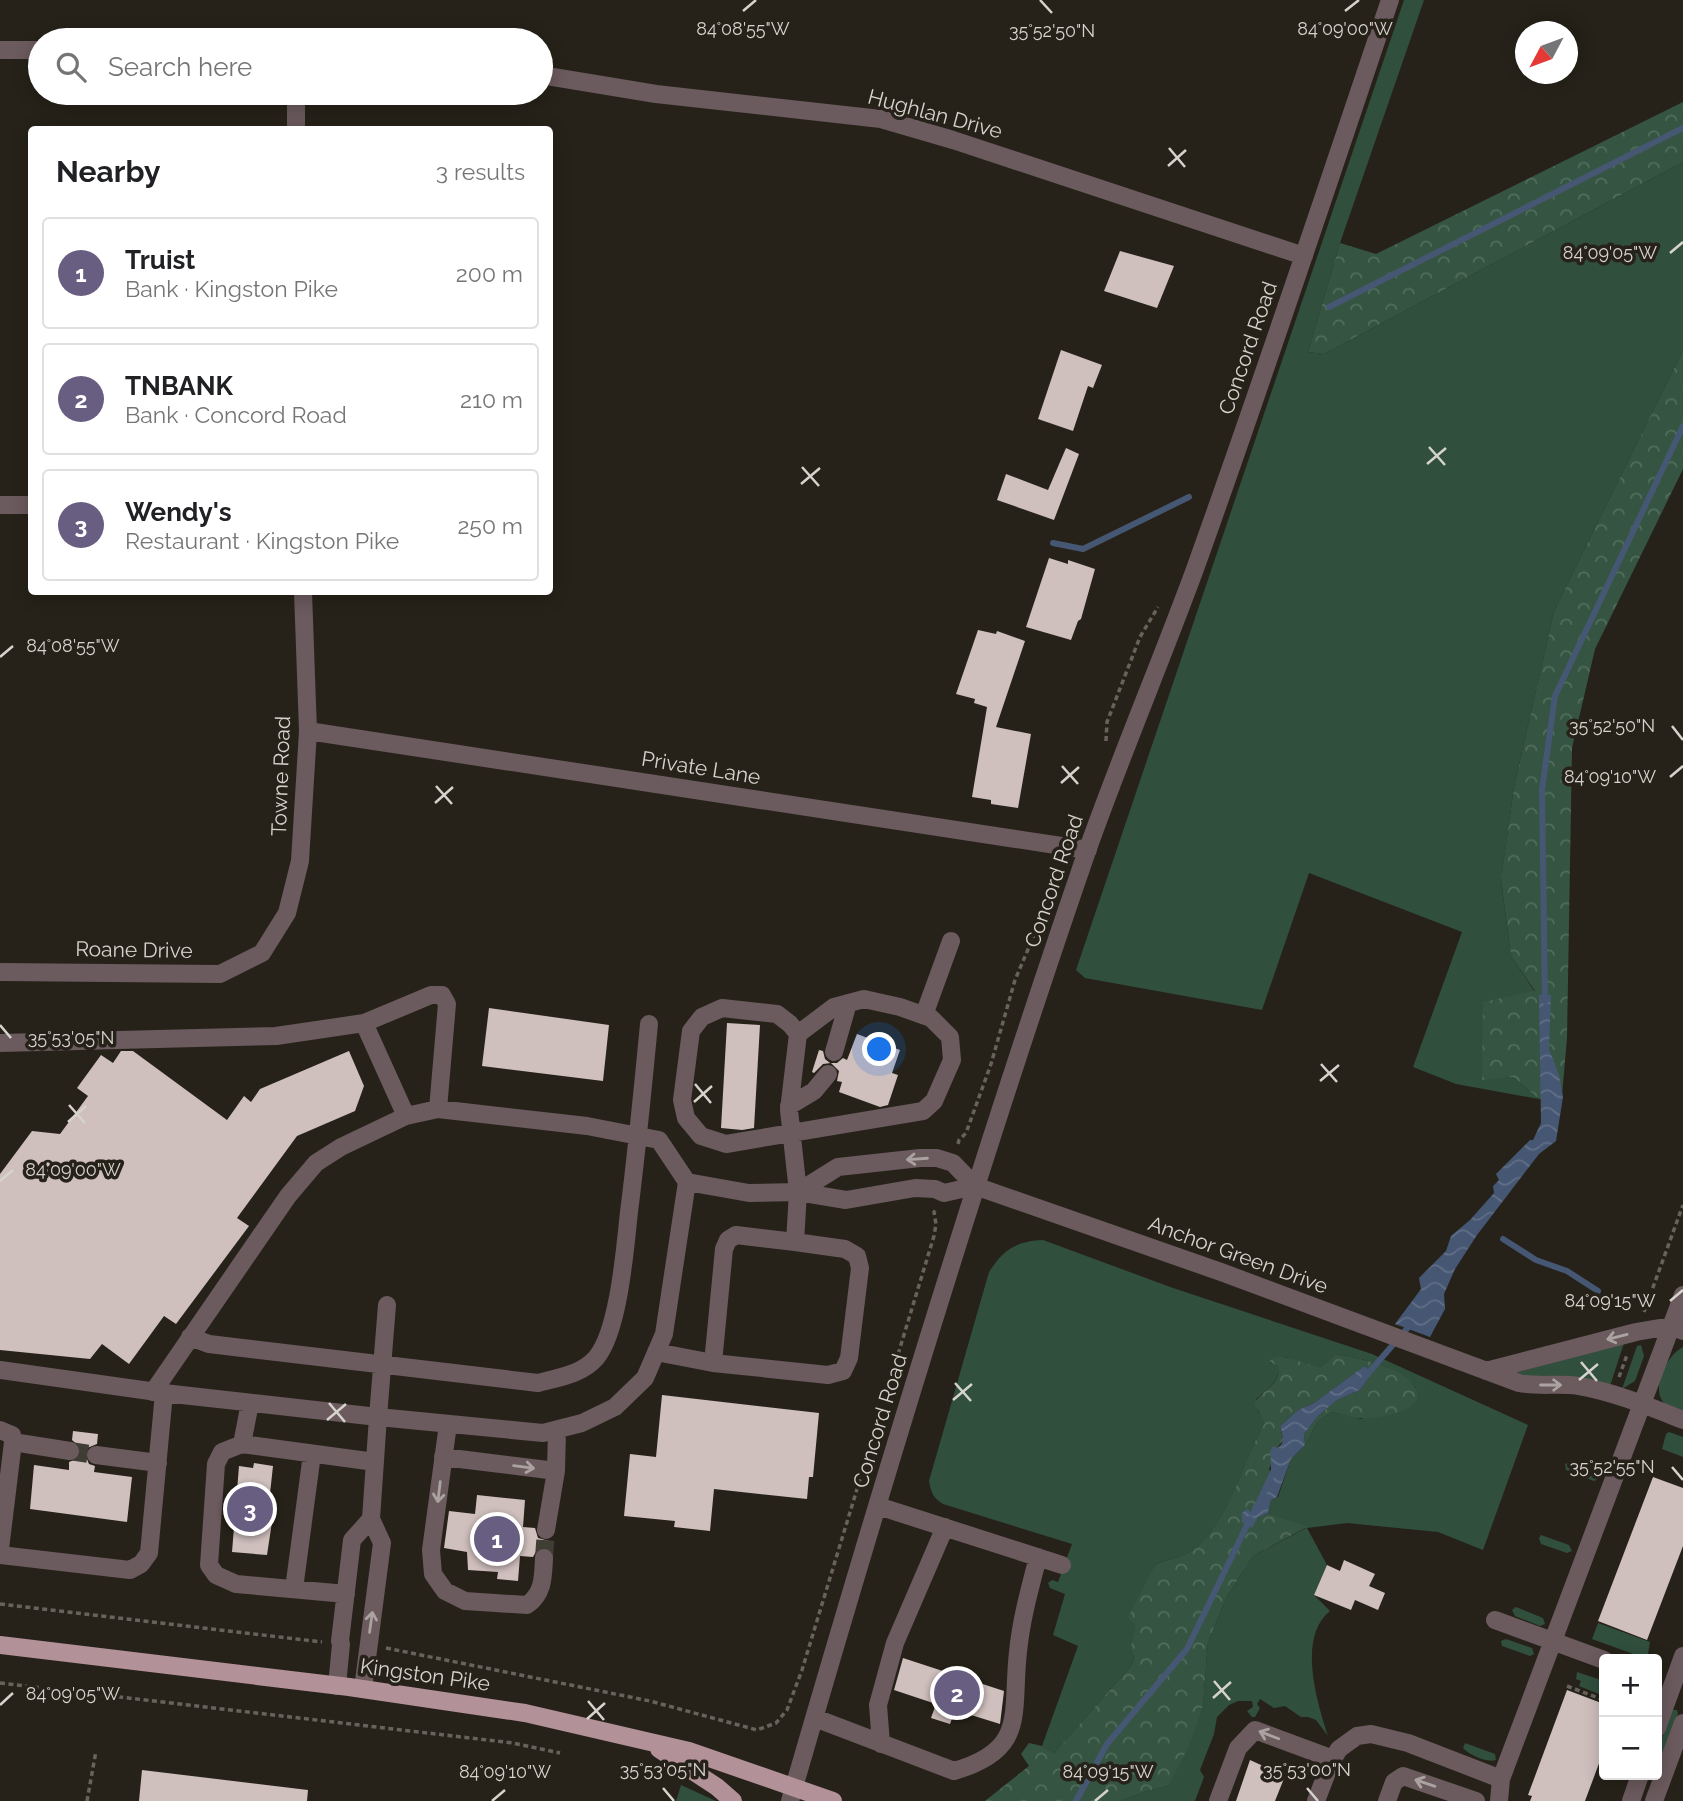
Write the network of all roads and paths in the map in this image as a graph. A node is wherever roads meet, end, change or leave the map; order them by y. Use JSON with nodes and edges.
{"nodes":[{"id":1,"x":1390,"y":0,"type":"edge"},
{"id":2,"x":0,"y":50,"type":"edge"},
{"id":3,"x":28,"y":50,"type":"edge"},
{"id":4,"x":553,"y":77,"type":"edge"},
{"id":5,"x":296,"y":105,"type":"edge"},
{"id":6,"x":296,"y":126,"type":"edge"},
{"id":7,"x":1304,"y":256,"type":"junction"},
{"id":8,"x":0,"y":505,"type":"edge"},
{"id":9,"x":28,"y":505,"type":"edge"},
{"id":10,"x":303,"y":595,"type":"edge"},
{"id":11,"x":308,"y":731,"type":"junction"},
{"id":12,"x":1088,"y":850,"type":"junction"},
{"id":13,"x":951,"y":941,"type":"dead end"},
{"id":14,"x":262,"y":953,"type":"joint"},
{"id":15,"x":0,"y":972,"type":"edge"},
{"id":16,"x":848,"y":1003,"type":"junction"},
{"id":17,"x":924,"y":1015,"type":"junction"},
{"id":18,"x":364,"y":1023,"type":"junction"},
{"id":19,"x":649,"y":1024,"type":"dead end"},
{"id":20,"x":798,"y":1034,"type":"junction"},
{"id":21,"x":0,"y":1043,"type":"edge"},
{"id":22,"x":834,"y":1052,"type":"dead end"},
{"id":23,"x":828,"y":1074,"type":"dead end"},
{"id":24,"x":789,"y":1106,"type":"junction"},
{"id":25,"x":438,"y":1109,"type":"junction"},
{"id":26,"x":406,"y":1115,"type":"junction"},
{"id":27,"x":791,"y":1132,"type":"junction"},
{"id":28,"x":639,"y":1136,"type":"junction"},
{"id":29,"x":687,"y":1182,"type":"junction"},
{"id":30,"x":975,"y":1186,"type":"junction"},
{"id":31,"x":798,"y":1192,"type":"junction"},
{"id":32,"x":1683,"y":1205,"type":"edge"},
{"id":33,"x":795,"y":1242,"type":"junction"},
{"id":34,"x":1683,"y":1295,"type":"edge"},
{"id":35,"x":387,"y":1305,"type":"dead end"},
{"id":36,"x":1640,"y":1321,"type":"dead end"},
{"id":37,"x":1677,"y":1329,"type":"edge"},
{"id":38,"x":190,"y":1337,"type":"junction"},
{"id":39,"x":656,"y":1352,"type":"junction"},
{"id":40,"x":1627,"y":1354,"type":"dead end"},
{"id":41,"x":713,"y":1363,"type":"junction"},
{"id":42,"x":382,"y":1364,"type":"junction"},
{"id":43,"x":0,"y":1370,"type":"edge"},
{"id":44,"x":1486,"y":1371,"type":"junction"},
{"id":45,"x":1616,"y":1387,"type":"dead end"},
{"id":46,"x":158,"y":1392,"type":"junction"},
{"id":47,"x":250,"y":1403,"type":"junction"},
{"id":48,"x":1642,"y":1404,"type":"junction"},
{"id":49,"x":378,"y":1417,"type":"junction"},
{"id":50,"x":1683,"y":1420,"type":"edge"},
{"id":51,"x":447,"y":1424,"type":"junction"},
{"id":52,"x":557,"y":1430,"type":"junction"},
{"id":53,"x":7,"y":1436,"type":"edge"},
{"id":54,"x":242,"y":1444,"type":"junction"},
{"id":55,"x":70,"y":1451,"type":"tunnel mouth"},
{"id":56,"x":312,"y":1454,"type":"junction"},
{"id":57,"x":96,"y":1455,"type":"tunnel mouth"},
{"id":58,"x":443,"y":1457,"type":"junction"},
{"id":59,"x":375,"y":1462,"type":"junction"},
{"id":60,"x":158,"y":1463,"type":"junction"},
{"id":61,"x":556,"y":1471,"type":"junction"},
{"id":62,"x":878,"y":1506,"type":"junction"},
{"id":63,"x":371,"y":1519,"type":"junction"},
{"id":64,"x":945,"y":1527,"type":"junction"},
{"id":65,"x":546,"y":1530,"type":"tunnel mouth"},
{"id":66,"x":0,"y":1549,"type":"edge"},
{"id":67,"x":0,"y":1555,"type":"edge"},
{"id":68,"x":1038,"y":1557,"type":"junction"},
{"id":69,"x":544,"y":1558,"type":"tunnel mouth"},
{"id":70,"x":1062,"y":1564,"type":"dead end"},
{"id":71,"x":294,"y":1589,"type":"junction"},
{"id":72,"x":346,"y":1594,"type":"junction"},
{"id":73,"x":0,"y":1604,"type":"edge"},
{"id":74,"x":1495,"y":1620,"type":"dead end"},
{"id":75,"x":1554,"y":1641,"type":"junction"},
{"id":76,"x":341,"y":1644,"type":"junction"},
{"id":77,"x":0,"y":1645,"type":"edge"},
{"id":78,"x":368,"y":1646,"type":"junction"},
{"id":79,"x":1683,"y":1656,"type":"edge"},
{"id":80,"x":1599,"y":1658,"type":"edge"},
{"id":81,"x":0,"y":1684,"type":"edge"},
{"id":82,"x":337,"y":1686,"type":"junction"},
{"id":83,"x":1567,"y":1686,"type":"dead end"},
{"id":84,"x":1670,"y":1686,"type":"edge"},
{"id":85,"x":363,"y":1689,"type":"junction"},
{"id":86,"x":1599,"y":1698,"type":"edge"},
{"id":87,"x":1660,"y":1717,"type":"edge"},
{"id":88,"x":815,"y":1718,"type":"junction"},
{"id":89,"x":776,"y":1723,"type":"dead end"},
{"id":90,"x":1683,"y":1723,"type":"edge"},
{"id":91,"x":644,"y":1739,"type":"junction"},
{"id":92,"x":881,"y":1744,"type":"junction"},
{"id":93,"x":96,"y":1751,"type":"dead end"},
{"id":94,"x":560,"y":1753,"type":"dead end"},
{"id":95,"x":1333,"y":1759,"type":"junction"},
{"id":96,"x":1501,"y":1779,"type":"junction"},
{"id":97,"x":1638,"y":1780,"type":"edge"},
{"id":98,"x":792,"y":1794,"type":"edge"},
{"id":99,"x":87,"y":1801,"type":"edge"},
{"id":100,"x":733,"y":1801,"type":"edge"},
{"id":101,"x":832,"y":1801,"type":"edge"},
{"id":102,"x":1218,"y":1801,"type":"edge"},
{"id":103,"x":1316,"y":1801,"type":"edge"},
{"id":104,"x":1387,"y":1801,"type":"edge"},
{"id":105,"x":1476,"y":1801,"type":"edge"},
{"id":106,"x":1499,"y":1801,"type":"edge"},
{"id":107,"x":1631,"y":1801,"type":"edge"},
{"id":108,"x":1654,"y":1801,"type":"edge"}],
"edges":[{"from":1,"to":7,"type":"street","name":"Concord Road"},
{"from":2,"to":3,"type":"street"},
{"from":4,"to":7,"type":"street","name":"Hughlan Drive"},
{"from":5,"to":6,"type":"street"},
{"from":7,"to":12,"type":"street","name":"Concord Road"},
{"from":8,"to":9,"type":"street"},
{"from":10,"to":11,"type":"street","name":"Towne Road"},
{"from":11,"to":12,"type":"street","name":"Private Lane"},
{"from":11,"to":14,"type":"street","name":"Towne Road"},
{"from":12,"to":30,"type":"street","name":"Concord Road"},
{"from":13,"to":17,"type":"street"},
{"from":14,"to":15,"type":"street","name":"Roane Drive"},
{"from":16,"to":17,"type":"street"},
{"from":16,"to":20,"type":"street"},
{"from":16,"to":22,"type":"street"},
{"from":17,"to":27,"type":"street"},
{"from":18,"to":21,"type":"street"},
{"from":18,"to":25,"type":"street"},
{"from":18,"to":26,"type":"street"},
{"from":19,"to":28,"type":"street"},
{"from":20,"to":24,"type":"street"},
{"from":20,"to":27,"type":"street"},
{"from":23,"to":24,"type":"street"},
{"from":24,"to":27,"type":"street"},
{"from":25,"to":26,"type":"street"},
{"from":25,"to":28,"type":"street"},
{"from":26,"to":38,"type":"street"},
{"from":27,"to":31,"type":"street"},
{"from":28,"to":29,"type":"street"},
{"from":28,"to":42,"type":"street"},
{"from":29,"to":31,"type":"street"},
{"from":29,"to":39,"type":"street"},
{"from":30,"to":31,"type":"street"},
{"from":30,"to":31,"type":"street","one_way":true},
{"from":30,"to":44,"type":"street","name":"Anchor Green Drive"},
{"from":30,"to":62,"type":"street","name":"Concord Road"},
{"from":31,"to":33,"type":"street"},
{"from":32,"to":36,"type":"path"},
{"from":33,"to":41,"type":"street"},
{"from":33,"to":41,"type":"street"},
{"from":34,"to":37,"type":"street"},
{"from":35,"to":42,"type":"street"},
{"from":37,"to":44,"type":"street","one_way":true},
{"from":37,"to":48,"type":"street"},
{"from":38,"to":42,"type":"street"},
{"from":38,"to":46,"type":"street"},
{"from":39,"to":41,"type":"street"},
{"from":39,"to":52,"type":"street"},
{"from":40,"to":45,"type":"path"},
{"from":42,"to":49,"type":"street"},
{"from":43,"to":46,"type":"street"},
{"from":44,"to":48,"type":"street","name":"Anchor Green Drive","one_way":true},
{"from":46,"to":47,"type":"street"},
{"from":46,"to":60,"type":"street"},
{"from":47,"to":49,"type":"street"},
{"from":47,"to":54,"type":"street"},
{"from":48,"to":50,"type":"street","name":"Anchor Green Drive"},
{"from":48,"to":75,"type":"street"},
{"from":49,"to":51,"type":"street"},
{"from":49,"to":59,"type":"street"},
{"from":51,"to":52,"type":"street"},
{"from":51,"to":58,"type":"street"},
{"from":52,"to":61,"type":"street"},
{"from":53,"to":55,"type":"street"},
{"from":53,"to":66,"type":"street"},
{"from":54,"to":56,"type":"street"},
{"from":54,"to":71,"type":"street"},
{"from":56,"to":59,"type":"street"},
{"from":56,"to":71,"type":"street"},
{"from":57,"to":60,"type":"street"},
{"from":58,"to":61,"type":"street","one_way":true},
{"from":58,"to":69,"type":"street","one_way":true},
{"from":59,"to":63,"type":"street"},
{"from":60,"to":67,"type":"street"},
{"from":61,"to":65,"type":"street"},
{"from":62,"to":64,"type":"street"},
{"from":62,"to":88,"type":"street","name":"Concord Road"},
{"from":63,"to":72,"type":"street"},
{"from":78,"to":63,"type":"street","one_way":true},
{"from":64,"to":68,"type":"street"},
{"from":64,"to":92,"type":"street"},
{"from":68,"to":70,"type":"street"},
{"from":68,"to":92,"type":"street"},
{"from":71,"to":72,"type":"street"},
{"from":72,"to":76,"type":"street"},
{"from":73,"to":76,"type":"path"},
{"from":74,"to":75,"type":"street"},
{"from":75,"to":80,"type":"street"},
{"from":75,"to":96,"type":"street"},
{"from":76,"to":82,"type":"street"},
{"from":77,"to":82,"type":"main road","name":"Kingston Pike"},
{"from":78,"to":85,"type":"street"},
{"from":78,"to":89,"type":"path"},
{"from":79,"to":84,"type":"street"},
{"from":81,"to":94,"type":"path"},
{"from":82,"to":85,"type":"main road","name":"Kingston Pike"},
{"from":83,"to":86,"type":"path"},
{"from":84,"to":87,"type":"street"},
{"from":85,"to":91,"type":"main road","name":"Kingston Pike"},
{"from":88,"to":92,"type":"street"},
{"from":88,"to":98,"type":"street","name":"Concord Road"},
{"from":90,"to":108,"type":"street"},
{"from":91,"to":98,"type":"main road","name":"Kingston Pike"},
{"from":91,"to":100,"type":"main road"},
{"from":93,"to":99,"type":"path"},
{"from":95,"to":96,"type":"street"},
{"from":95,"to":102,"type":"street","one_way":true},
{"from":95,"to":103,"type":"street"},
{"from":96,"to":106,"type":"street"},
{"from":97,"to":107,"type":"street"},
{"from":98,"to":101,"type":"main road","name":"Kingston Pike"},
{"from":105,"to":104,"type":"street","one_way":true}]}
